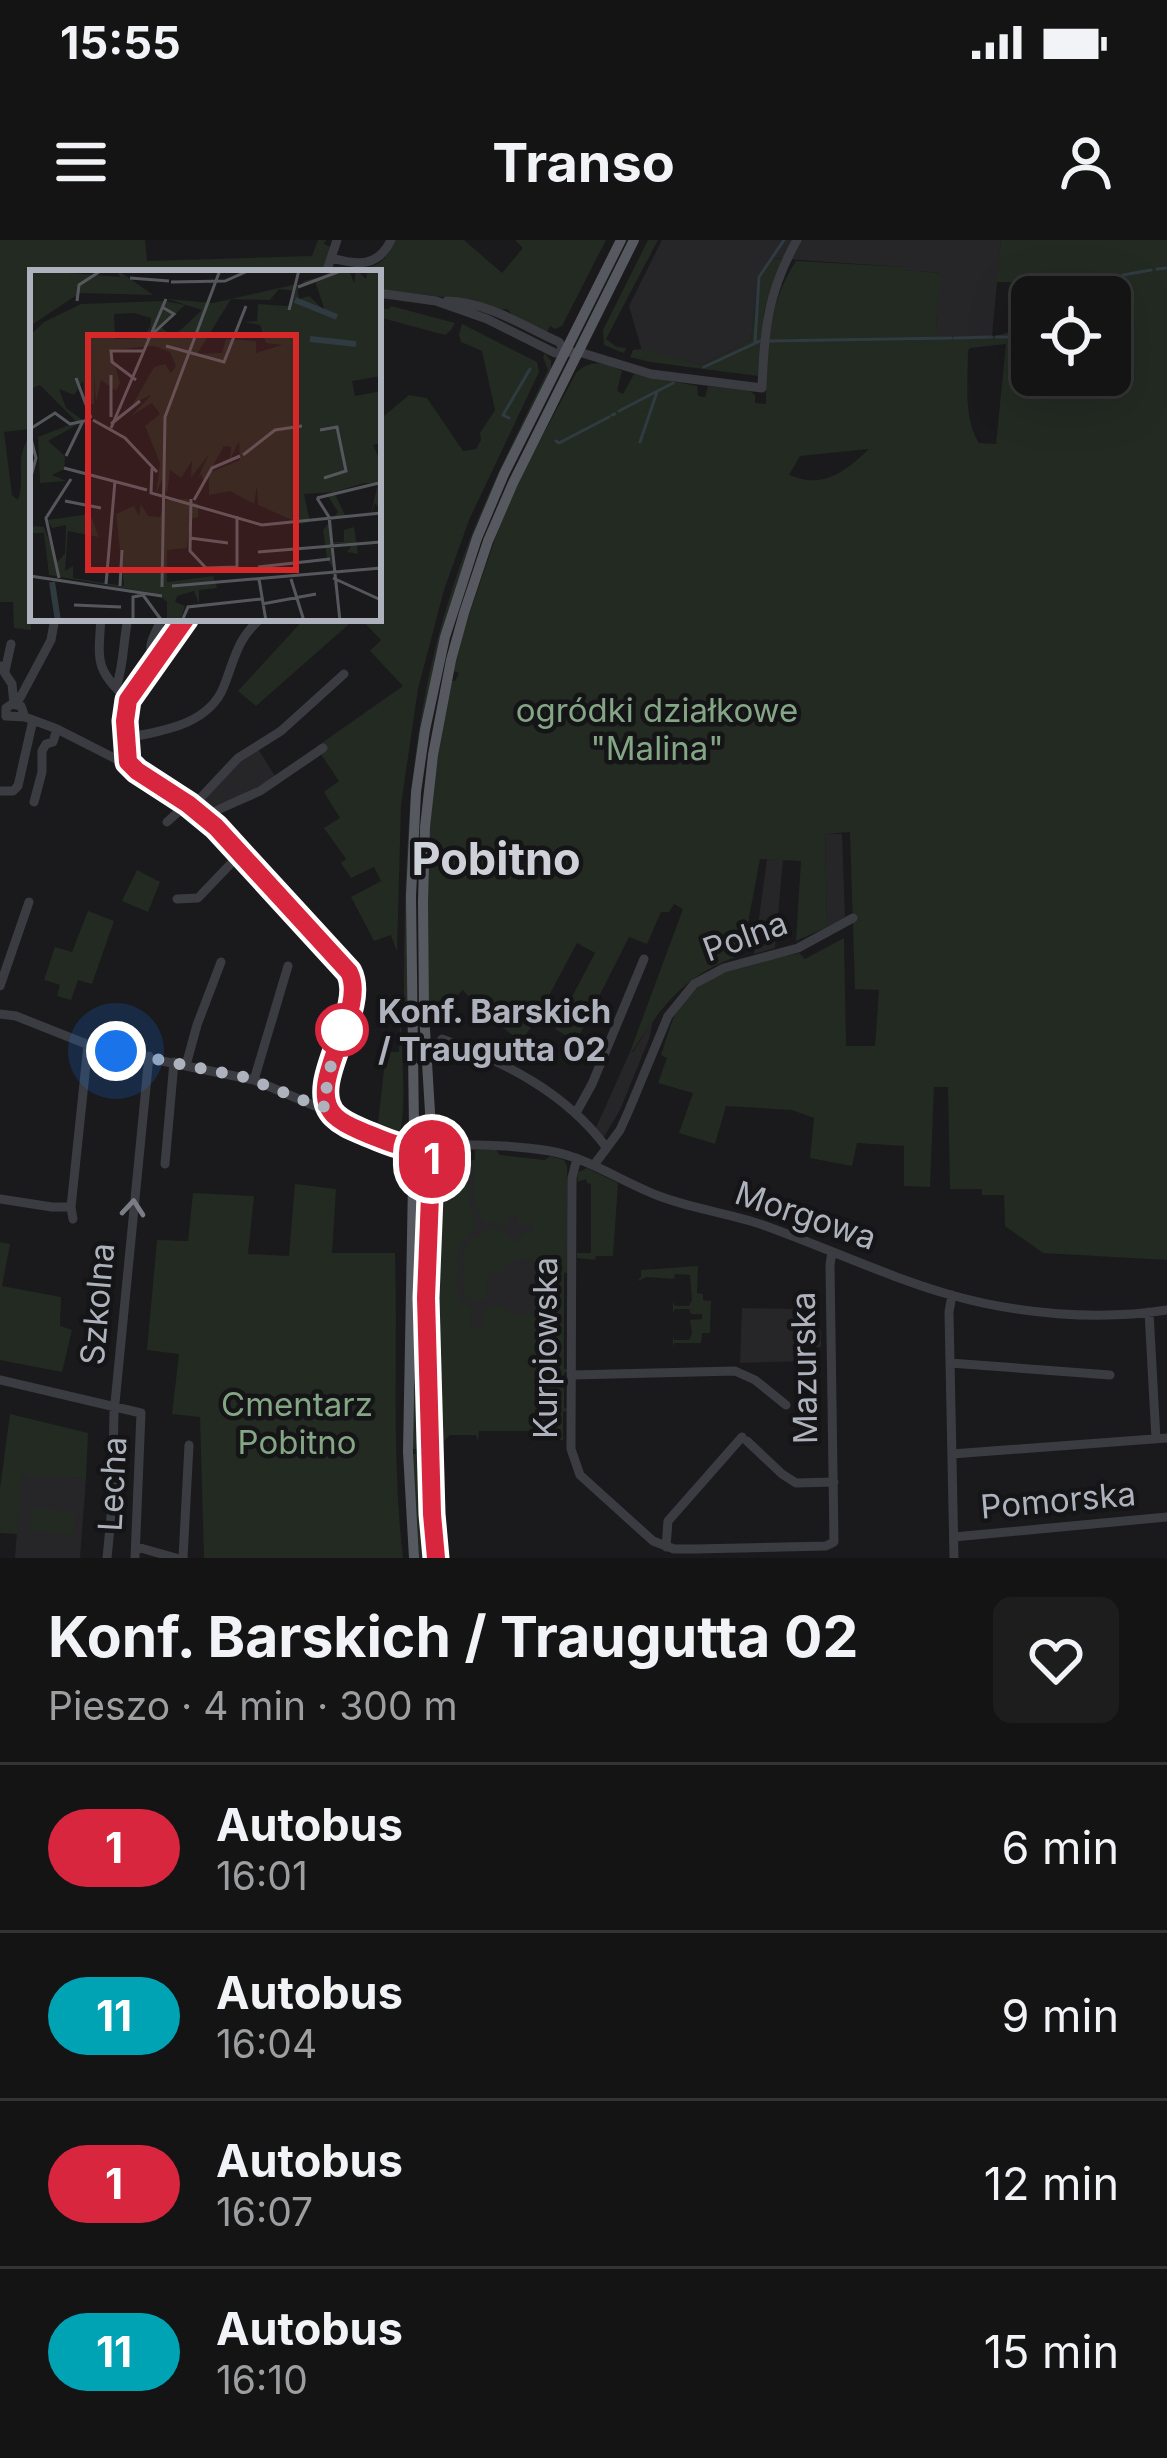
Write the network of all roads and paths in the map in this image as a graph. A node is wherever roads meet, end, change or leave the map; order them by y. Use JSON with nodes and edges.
{"nodes":[{"id":1,"x":337,"y":240,"type":"edge"},
{"id":2,"x":391,"y":240,"type":"edge"},
{"id":3,"x":621,"y":240,"type":"edge"},
{"id":4,"x":634,"y":240,"type":"edge"},
{"id":5,"x":797,"y":240,"type":"edge"},
{"id":6,"x":331,"y":258,"type":"junction"},
{"id":7,"x":327,"y":270,"type":"edge"},
{"id":8,"x":381,"y":293,"type":"edge"},
{"id":9,"x":572,"y":352,"type":"junction"},
{"id":10,"x":55,"y":621,"type":"edge"},
{"id":11,"x":101,"y":621,"type":"edge"},
{"id":12,"x":127,"y":621,"type":"edge"},
{"id":13,"x":161,"y":621,"type":"edge"},
{"id":14,"x":184,"y":621,"type":"edge"},
{"id":15,"x":259,"y":621,"type":"edge"},
{"id":16,"x":11,"y":644,"type":"dead end"},
{"id":17,"x":155,"y":659,"type":"junction"},
{"id":18,"x":2,"y":668,"type":"edge"},
{"id":19,"x":344,"y":674,"type":"dead end"},
{"id":20,"x":116,"y":688,"type":"junction"},
{"id":21,"x":128,"y":700,"type":"junction"},
{"id":22,"x":14,"y":702,"type":"junction"},
{"id":23,"x":2,"y":714,"type":"edge"},
{"id":24,"x":29,"y":718,"type":"junction"},
{"id":25,"x":57,"y":729,"type":"junction"},
{"id":26,"x":125,"y":738,"type":"junction"},
{"id":27,"x":323,"y":748,"type":"dead end"},
{"id":28,"x":128,"y":762,"type":"junction"},
{"id":29,"x":0,"y":791,"type":"edge"},
{"id":30,"x":34,"y":802,"type":"dead end"},
{"id":31,"x":190,"y":805,"type":"junction"},
{"id":32,"x":204,"y":816,"type":"junction"},
{"id":33,"x":167,"y":822,"type":"dead end"},
{"id":34,"x":241,"y":853,"type":"junction"},
{"id":35,"x":177,"y":899,"type":"dead end"},
{"id":36,"x":29,"y":902,"type":"dead end"},
{"id":37,"x":853,"y":918,"type":"dead end"},
{"id":38,"x":644,"y":959,"type":"dead end"},
{"id":39,"x":221,"y":962,"type":"dead end"},
{"id":40,"x":288,"y":966,"type":"dead end"},
{"id":41,"x":0,"y":986,"type":"edge"},
{"id":42,"x":0,"y":1011,"type":"edge"},
{"id":43,"x":442,"y":1039,"type":"dead end"},
{"id":44,"x":88,"y":1045,"type":"junction"},
{"id":45,"x":149,"y":1056,"type":"junction"},
{"id":46,"x":180,"y":1063,"type":"junction"},
{"id":47,"x":254,"y":1080,"type":"junction"},
{"id":48,"x":327,"y":1106,"type":"junction"},
{"id":49,"x":576,"y":1113,"type":"junction"},
{"id":50,"x":432,"y":1145,"type":"junction"},
{"id":51,"x":606,"y":1147,"type":"junction"},
{"id":52,"x":414,"y":1149,"type":"junction"},
{"id":53,"x":577,"y":1158,"type":"junction"},
{"id":54,"x":165,"y":1164,"type":"dead end"},
{"id":55,"x":594,"y":1165,"type":"junction"},
{"id":56,"x":0,"y":1199,"type":"edge"},
{"id":57,"x":832,"y":1252,"type":"junction"},
{"id":58,"x":952,"y":1295,"type":"junction"},
{"id":59,"x":1167,"y":1310,"type":"edge"},
{"id":60,"x":1149,"y":1312,"type":"junction"},
{"id":61,"x":950,"y":1363,"type":"junction"},
{"id":62,"x":572,"y":1375,"type":"junction"},
{"id":63,"x":1167,"y":1375,"type":"edge"},
{"id":64,"x":1110,"y":1376,"type":"dead end"},
{"id":65,"x":1153,"y":1376,"type":"junction"},
{"id":66,"x":0,"y":1380,"type":"edge"},
{"id":67,"x":786,"y":1406,"type":"dead end"},
{"id":68,"x":115,"y":1408,"type":"junction"},
{"id":69,"x":1161,"y":1439,"type":"edge"},
{"id":70,"x":189,"y":1445,"type":"dead end"},
{"id":71,"x":952,"y":1454,"type":"junction"},
{"id":72,"x":833,"y":1482,"type":"junction"},
{"id":73,"x":1167,"y":1517,"type":"edge"},
{"id":74,"x":954,"y":1537,"type":"junction"},
{"id":75,"x":666,"y":1547,"type":"junction"},
{"id":76,"x":136,"y":1552,"type":"edge"},
{"id":77,"x":107,"y":1558,"type":"edge"},
{"id":78,"x":180,"y":1558,"type":"edge"},
{"id":79,"x":414,"y":1558,"type":"edge"},
{"id":80,"x":436,"y":1558,"type":"edge"},
{"id":81,"x":955,"y":1558,"type":"edge"}],
"edges":[{"from":1,"to":6,"type":"street"},
{"from":2,"to":6,"type":"street"},
{"from":3,"to":9,"type":"main road"},
{"from":4,"to":9,"type":"main road"},
{"from":5,"to":9,"type":"street"},
{"from":6,"to":7,"type":"street"},
{"from":8,"to":9,"type":"street"},
{"from":9,"to":50,"type":"main road"},
{"from":9,"to":52,"type":"main road"},
{"from":10,"to":22,"type":"street"},
{"from":11,"to":20,"type":"street"},
{"from":12,"to":20,"type":"street"},
{"from":13,"to":17,"type":"street"},
{"from":14,"to":17,"type":"street"},
{"from":15,"to":26,"type":"street"},
{"from":16,"to":18,"type":"street"},
{"from":17,"to":21,"type":"street"},
{"from":18,"to":22,"type":"street"},
{"from":19,"to":31,"type":"street"},
{"from":20,"to":21,"type":"street"},
{"from":21,"to":26,"type":"street"},
{"from":22,"to":23,"type":"street"},
{"from":22,"to":24,"type":"street"},
{"from":23,"to":24,"type":"street"},
{"from":24,"to":25,"type":"street"},
{"from":24,"to":29,"type":"street"},
{"from":25,"to":28,"type":"street"},
{"from":25,"to":30,"type":"street"},
{"from":26,"to":28,"type":"street"},
{"from":27,"to":32,"type":"street"},
{"from":28,"to":31,"type":"street"},
{"from":31,"to":32,"type":"street"},
{"from":31,"to":33,"type":"street"},
{"from":32,"to":34,"type":"street"},
{"from":34,"to":35,"type":"street"},
{"from":34,"to":48,"type":"street"},
{"from":36,"to":41,"type":"street"},
{"from":37,"to":51,"type":"street","name":"Polna"},
{"from":38,"to":49,"type":"street"},
{"from":39,"to":46,"type":"street"},
{"from":40,"to":47,"type":"street"},
{"from":42,"to":44,"type":"street"},
{"from":43,"to":49,"type":"street"},
{"from":44,"to":45,"type":"street"},
{"from":44,"to":56,"type":"street"},
{"from":45,"to":46,"type":"street"},
{"from":68,"to":45,"type":"street","name":"Szkolna","one_way":true},
{"from":46,"to":47,"type":"street"},
{"from":46,"to":54,"type":"street"},
{"from":47,"to":48,"type":"street"},
{"from":48,"to":52,"type":"street"},
{"from":49,"to":51,"type":"street"},
{"from":50,"to":52,"type":"street","name":"Morgowa"},
{"from":50,"to":53,"type":"street","name":"Morgowa"},
{"from":50,"to":80,"type":"main road"},
{"from":51,"to":55,"type":"street","name":"Polna"},
{"from":52,"to":79,"type":"main road"},
{"from":53,"to":55,"type":"street","name":"Morgowa"},
{"from":53,"to":62,"type":"street","name":"Kurpiowska"},
{"from":55,"to":57,"type":"street","name":"Morgowa"},
{"from":57,"to":58,"type":"street","name":"Morgowa"},
{"from":57,"to":72,"type":"street","name":"Mazurska"},
{"from":58,"to":60,"type":"street","name":"Morgowa"},
{"from":58,"to":61,"type":"street"},
{"from":59,"to":60,"type":"street","name":"Morgowa"},
{"from":60,"to":65,"type":"street"},
{"from":61,"to":64,"type":"street"},
{"from":61,"to":71,"type":"street"},
{"from":62,"to":67,"type":"street"},
{"from":62,"to":75,"type":"street","name":"Kurpiowska"},
{"from":63,"to":65,"type":"street"},
{"from":65,"to":69,"type":"street"},
{"from":66,"to":68,"type":"street"},
{"from":68,"to":76,"type":"street","name":"Lecha"},
{"from":68,"to":77,"type":"street","name":"Szkolna"},
{"from":69,"to":71,"type":"street"},
{"from":70,"to":78,"type":"street"},
{"from":71,"to":74,"type":"street"},
{"from":72,"to":75,"type":"street","name":"Mazurska"},
{"from":72,"to":75,"type":"street","name":"Mazurska"},
{"from":73,"to":74,"type":"street","name":"Pomorska"},
{"from":74,"to":81,"type":"street"},
{"from":76,"to":78,"type":"street"}]}
